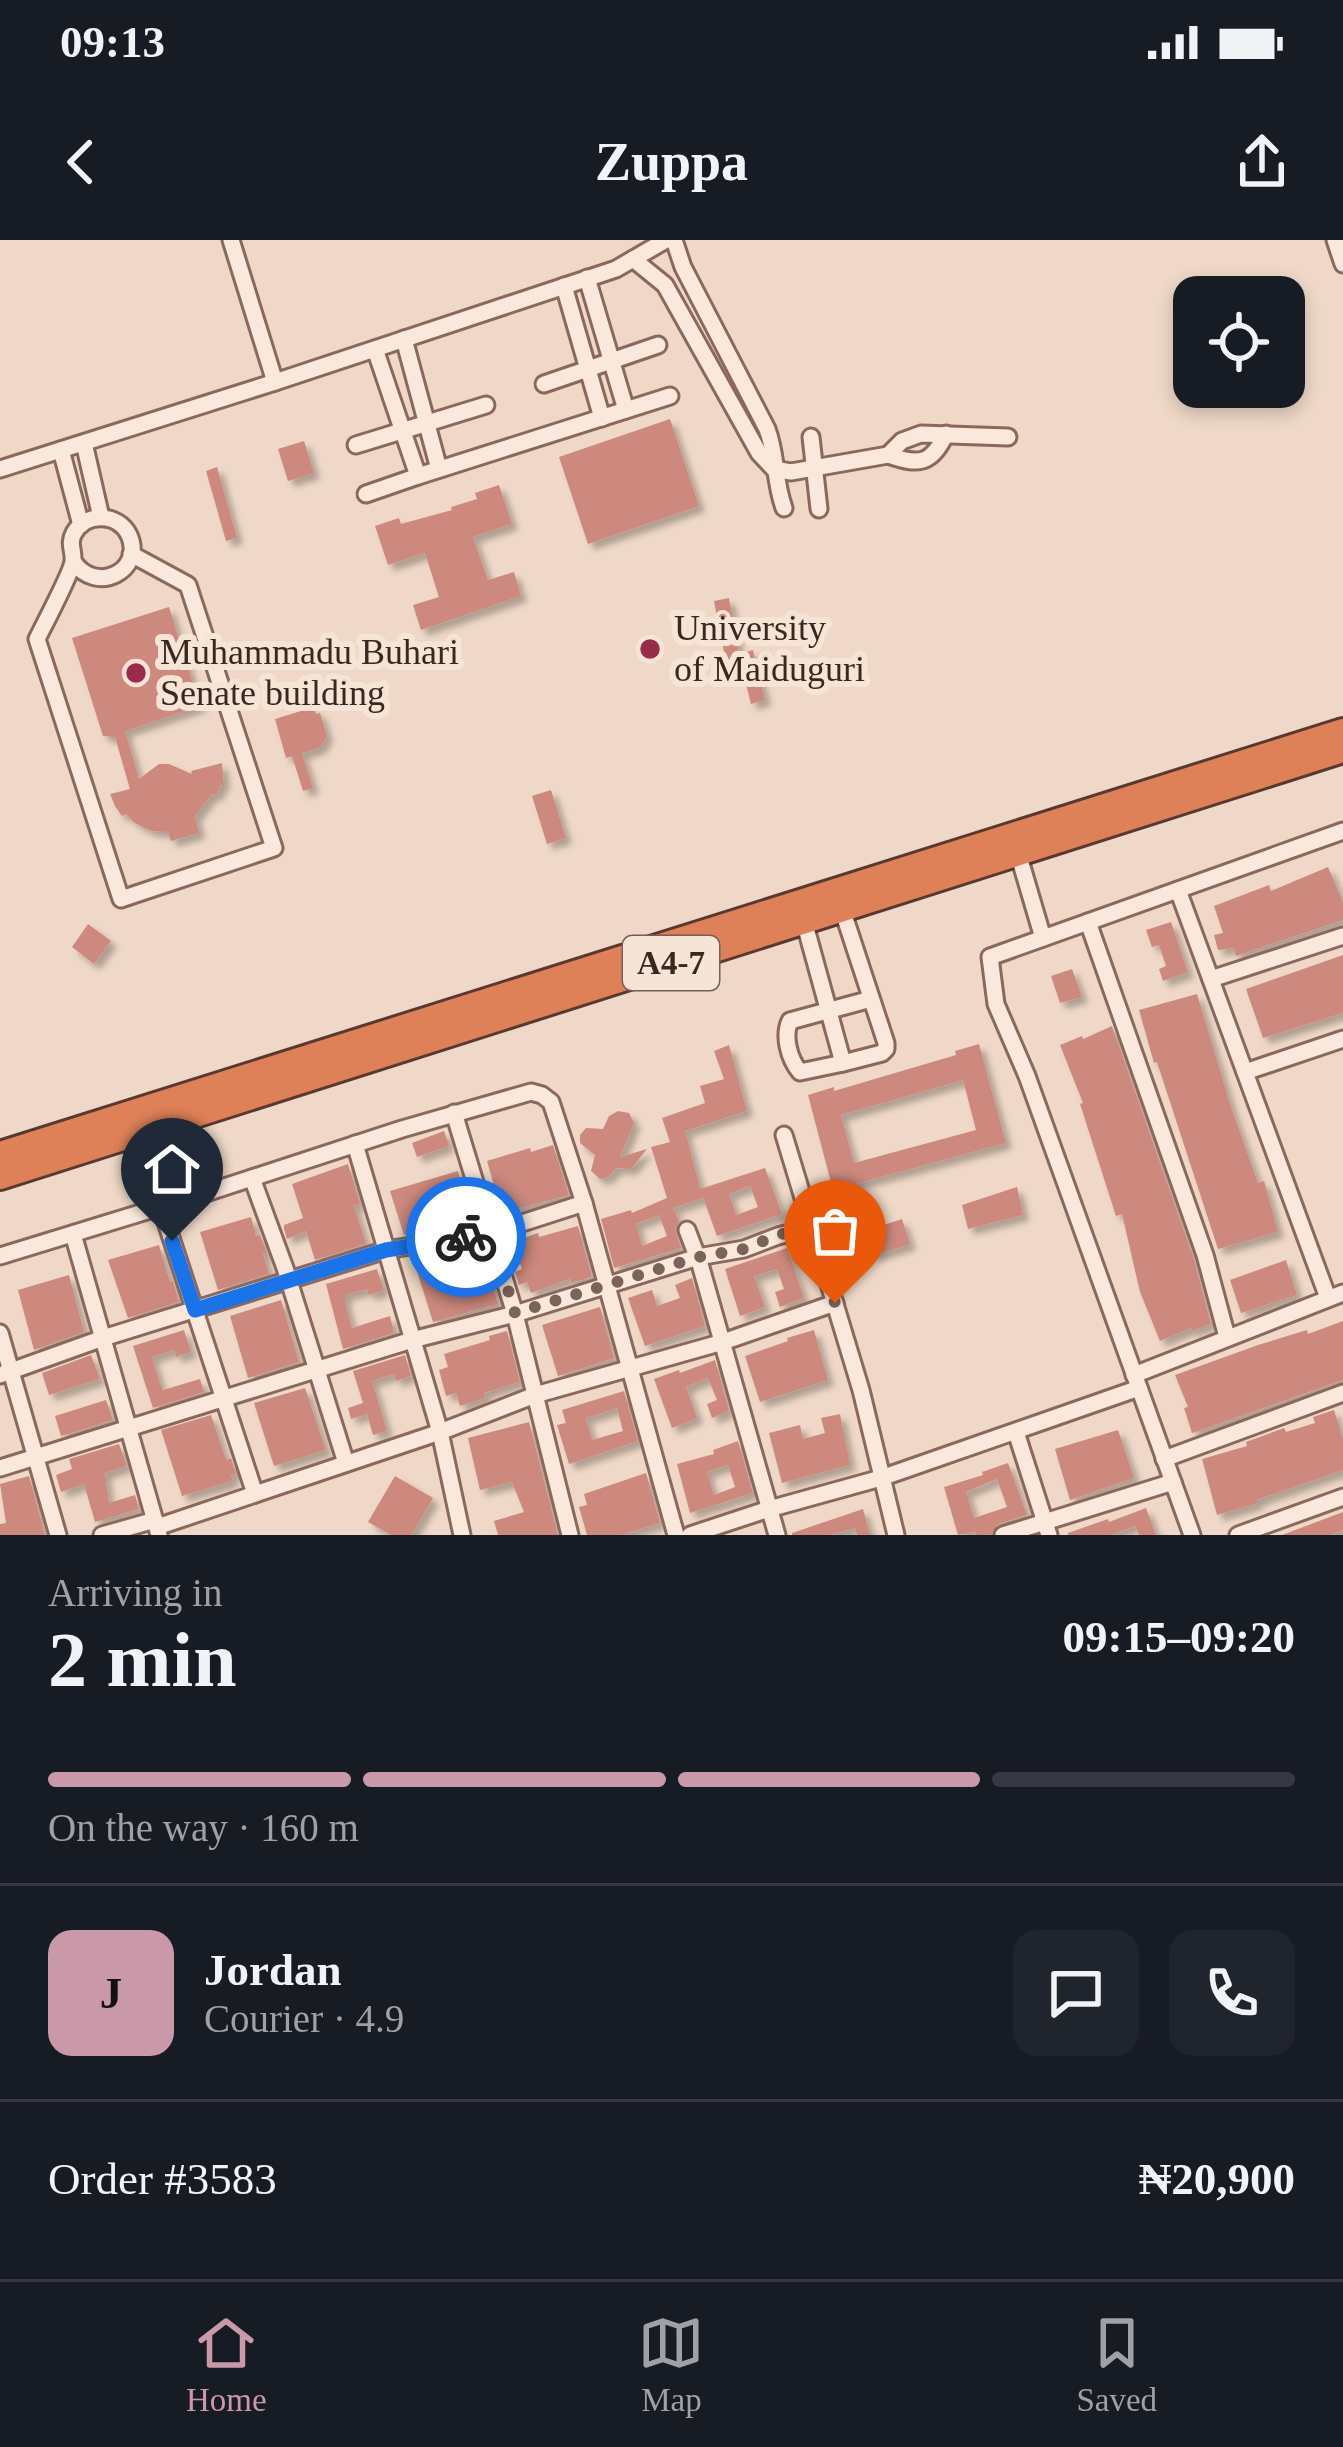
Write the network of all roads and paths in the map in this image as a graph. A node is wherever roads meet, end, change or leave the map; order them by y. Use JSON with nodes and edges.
{"nodes":[{"id":1,"x":231,"y":240,"type":"edge"},
{"id":2,"x":670,"y":240,"type":"edge"},
{"id":3,"x":1335,"y":240,"type":"edge"},
{"id":4,"x":632,"y":259,"type":"junction"},
{"id":5,"x":1343,"y":264,"type":"edge"},
{"id":6,"x":587,"y":278,"type":"junction"},
{"id":7,"x":564,"y":286,"type":"junction"},
{"id":8,"x":404,"y":339,"type":"junction"},
{"id":9,"x":658,"y":344,"type":"dead end"},
{"id":10,"x":375,"y":349,"type":"junction"},
{"id":11,"x":611,"y":361,"type":"junction"},
{"id":12,"x":588,"y":369,"type":"junction"},
{"id":13,"x":275,"y":382,"type":"junction"},
{"id":14,"x":544,"y":384,"type":"dead end"},
{"id":15,"x":670,"y":396,"type":"dead end"},
{"id":16,"x":486,"y":405,"type":"dead end"},
{"id":17,"x":626,"y":410,"type":"junction"},
{"id":18,"x":602,"y":418,"type":"junction"},
{"id":19,"x":427,"y":423,"type":"junction"},
{"id":20,"x":403,"y":432,"type":"junction"},
{"id":21,"x":946,"y":434,"type":"junction"},
{"id":22,"x":811,"y":437,"type":"dead end"},
{"id":23,"x":1008,"y":437,"type":"dead end"},
{"id":24,"x":84,"y":443,"type":"junction"},
{"id":25,"x":356,"y":445,"type":"dead end"},
{"id":26,"x":62,"y":450,"type":"junction"},
{"id":27,"x":888,"y":455,"type":"junction"},
{"id":28,"x":816,"y":468,"type":"junction"},
{"id":29,"x":0,"y":469,"type":"edge"},
{"id":30,"x":774,"y":469,"type":"junction"},
{"id":31,"x":439,"y":470,"type":"junction"},
{"id":32,"x":418,"y":476,"type":"junction"},
{"id":33,"x":366,"y":494,"type":"dead end"},
{"id":34,"x":784,"y":508,"type":"dead end"},
{"id":35,"x":819,"y":508,"type":"dead end"},
{"id":36,"x":101,"y":518,"type":"junction"},
{"id":37,"x":81,"y":526,"type":"junction"},
{"id":38,"x":131,"y":554,"type":"junction"},
{"id":39,"x":73,"y":560,"type":"junction"},
{"id":40,"x":1343,"y":731,"type":"edge"},
{"id":41,"x":1343,"y":750,"type":"edge"},
{"id":42,"x":1343,"y":831,"type":"edge"},
{"id":43,"x":1018,"y":853,"type":"junction"},
{"id":44,"x":1178,"y":890,"type":"junction"},
{"id":45,"x":842,"y":909,"type":"junction"},
{"id":46,"x":804,"y":921,"type":"junction"},
{"id":47,"x":1088,"y":922,"type":"junction"},
{"id":48,"x":1343,"y":936,"type":"edge"},
{"id":49,"x":1043,"y":938,"type":"junction"},
{"id":50,"x":1211,"y":979,"type":"junction"},
{"id":51,"x":872,"y":999,"type":"junction"},
{"id":52,"x":828,"y":1010,"type":"junction"},
{"id":53,"x":1343,"y":1039,"type":"edge"},
{"id":54,"x":843,"y":1063,"type":"junction"},
{"id":55,"x":1245,"y":1072,"type":"junction"},
{"id":56,"x":454,"y":1113,"type":"junction"},
{"id":57,"x":784,"y":1135,"type":"dead end"},
{"id":58,"x":355,"y":1144,"type":"junction"},
{"id":59,"x":0,"y":1154,"type":"edge"},
{"id":60,"x":0,"y":1177,"type":"edge"},
{"id":61,"x":252,"y":1178,"type":"junction"},
{"id":62,"x":584,"y":1203,"type":"junction"},
{"id":63,"x":161,"y":1207,"type":"junction"},
{"id":64,"x":812,"y":1227,"type":"junction"},
{"id":65,"x":687,"y":1230,"type":"dead end"},
{"id":66,"x":491,"y":1233,"type":"junction"},
{"id":67,"x":73,"y":1234,"type":"junction"},
{"id":68,"x":386,"y":1250,"type":"junction"},
{"id":69,"x":0,"y":1256,"type":"edge"},
{"id":70,"x":698,"y":1257,"type":"junction"},
{"id":71,"x":289,"y":1280,"type":"junction"},
{"id":72,"x":606,"y":1286,"type":"junction"},
{"id":73,"x":1335,"y":1296,"type":"edge"},
{"id":74,"x":835,"y":1303,"type":"junction"},
{"id":75,"x":195,"y":1310,"type":"junction"},
{"id":76,"x":515,"y":1313,"type":"junction"},
{"id":77,"x":0,"y":1333,"type":"edge"},
{"id":78,"x":1227,"y":1337,"type":"junction"},
{"id":79,"x":104,"y":1338,"type":"junction"},
{"id":80,"x":412,"y":1340,"type":"junction"},
{"id":81,"x":723,"y":1342,"type":"junction"},
{"id":82,"x":630,"y":1367,"type":"junction"},
{"id":83,"x":316,"y":1369,"type":"junction"},
{"id":84,"x":6,"y":1374,"type":"edge"},
{"id":85,"x":1137,"y":1382,"type":"junction"},
{"id":86,"x":1343,"y":1393,"type":"edge"},
{"id":87,"x":535,"y":1395,"type":"junction"},
{"id":88,"x":224,"y":1399,"type":"junction"},
{"id":89,"x":129,"y":1429,"type":"junction"},
{"id":90,"x":440,"y":1432,"type":"junction"},
{"id":91,"x":1016,"y":1432,"type":"junction"},
{"id":92,"x":35,"y":1456,"type":"junction"},
{"id":93,"x":1164,"y":1459,"type":"junction"},
{"id":94,"x":346,"y":1463,"type":"junction"},
{"id":95,"x":0,"y":1468,"type":"edge"},
{"id":96,"x":881,"y":1478,"type":"junction"},
{"id":97,"x":1173,"y":1482,"type":"junction"},
{"id":98,"x":255,"y":1494,"type":"junction"},
{"id":99,"x":1343,"y":1497,"type":"edge"},
{"id":100,"x":769,"y":1509,"type":"junction"},
{"id":101,"x":157,"y":1527,"type":"edge"},
{"id":102,"x":1047,"y":1530,"type":"edge"},
{"id":103,"x":58,"y":1535,"type":"edge"},
{"id":104,"x":102,"y":1535,"type":"edge"},
{"id":105,"x":463,"y":1535,"type":"edge"},
{"id":106,"x":570,"y":1535,"type":"edge"},
{"id":107,"x":676,"y":1535,"type":"edge"},
{"id":108,"x":690,"y":1535,"type":"edge"},
{"id":109,"x":777,"y":1535,"type":"edge"},
{"id":110,"x":896,"y":1535,"type":"edge"},
{"id":111,"x":1003,"y":1535,"type":"edge"},
{"id":112,"x":1192,"y":1535,"type":"edge"},
{"id":113,"x":1238,"y":1535,"type":"edge"}],
"edges":[{"from":1,"to":13,"type":"street"},
{"from":2,"to":4,"type":"street"},
{"from":2,"to":30,"type":"street"},
{"from":3,"to":5,"type":"street"},
{"from":4,"to":6,"type":"street"},
{"from":4,"to":30,"type":"street"},
{"from":6,"to":7,"type":"street"},
{"from":6,"to":11,"type":"street"},
{"from":7,"to":8,"type":"street"},
{"from":7,"to":12,"type":"street"},
{"from":8,"to":10,"type":"street"},
{"from":8,"to":19,"type":"street"},
{"from":9,"to":11,"type":"street"},
{"from":10,"to":13,"type":"street"},
{"from":10,"to":20,"type":"street"},
{"from":11,"to":12,"type":"street"},
{"from":11,"to":17,"type":"street"},
{"from":12,"to":14,"type":"street"},
{"from":12,"to":18,"type":"street"},
{"from":13,"to":24,"type":"street"},
{"from":15,"to":17,"type":"street"},
{"from":16,"to":19,"type":"street"},
{"from":17,"to":18,"type":"street"},
{"from":18,"to":31,"type":"street"},
{"from":19,"to":20,"type":"street"},
{"from":19,"to":31,"type":"street"},
{"from":20,"to":25,"type":"street"},
{"from":20,"to":32,"type":"street"},
{"from":21,"to":23,"type":"street"},
{"from":21,"to":27,"type":"street"},
{"from":21,"to":27,"type":"street"},
{"from":22,"to":28,"type":"street"},
{"from":24,"to":26,"type":"street"},
{"from":24,"to":36,"type":"street"},
{"from":26,"to":29,"type":"street"},
{"from":26,"to":37,"type":"street"},
{"from":27,"to":28,"type":"street"},
{"from":28,"to":30,"type":"street"},
{"from":28,"to":35,"type":"street"},
{"from":30,"to":34,"type":"street"},
{"from":31,"to":32,"type":"street"},
{"from":32,"to":33,"type":"street"},
{"from":36,"to":37,"type":"street"},
{"from":36,"to":38,"type":"street"},
{"from":37,"to":39,"type":"street"},
{"from":38,"to":39,"type":"street"},
{"from":38,"to":39,"type":"street"},
{"from":40,"to":59,"type":"highway","number":"A4-7"},
{"from":41,"to":43,"type":"highway","number":"A4-7"},
{"from":42,"to":44,"type":"street"},
{"from":43,"to":45,"type":"highway","number":"A4-7"},
{"from":43,"to":49,"type":"street"},
{"from":44,"to":47,"type":"street"},
{"from":44,"to":50,"type":"street"},
{"from":45,"to":46,"type":"highway","number":"A4-7"},
{"from":45,"to":51,"type":"street"},
{"from":46,"to":52,"type":"street"},
{"from":46,"to":60,"type":"highway","number":"A4-7"},
{"from":47,"to":49,"type":"street"},
{"from":47,"to":78,"type":"street"},
{"from":48,"to":50,"type":"street"},
{"from":49,"to":85,"type":"street"},
{"from":50,"to":55,"type":"street"},
{"from":51,"to":52,"type":"street"},
{"from":51,"to":54,"type":"street"},
{"from":52,"to":54,"type":"street"},
{"from":52,"to":54,"type":"street"},
{"from":53,"to":55,"type":"street"},
{"from":55,"to":73,"type":"street"},
{"from":56,"to":58,"type":"street"},
{"from":56,"to":62,"type":"street"},
{"from":56,"to":66,"type":"street"},
{"from":57,"to":64,"type":"street"},
{"from":58,"to":61,"type":"street"},
{"from":58,"to":68,"type":"street"},
{"from":61,"to":63,"type":"street"},
{"from":61,"to":71,"type":"street"},
{"from":62,"to":66,"type":"street"},
{"from":62,"to":72,"type":"street"},
{"from":63,"to":67,"type":"street"},
{"from":63,"to":75,"type":"street"},
{"from":64,"to":70,"type":"street"},
{"from":64,"to":74,"type":"street"},
{"from":65,"to":70,"type":"street"},
{"from":66,"to":68,"type":"street"},
{"from":66,"to":76,"type":"street"},
{"from":67,"to":69,"type":"street"},
{"from":67,"to":79,"type":"street"},
{"from":68,"to":71,"type":"street"},
{"from":68,"to":80,"type":"street"},
{"from":70,"to":72,"type":"street"},
{"from":70,"to":81,"type":"street"},
{"from":71,"to":75,"type":"street"},
{"from":71,"to":83,"type":"street"},
{"from":72,"to":76,"type":"street"},
{"from":72,"to":82,"type":"street"},
{"from":73,"to":78,"type":"street"},
{"from":74,"to":81,"type":"street"},
{"from":74,"to":96,"type":"street"},
{"from":75,"to":79,"type":"street"},
{"from":75,"to":88,"type":"street"},
{"from":76,"to":80,"type":"street"},
{"from":76,"to":87,"type":"street"},
{"from":77,"to":84,"type":"street"},
{"from":78,"to":85,"type":"street"},
{"from":79,"to":84,"type":"street"},
{"from":79,"to":89,"type":"street"},
{"from":80,"to":83,"type":"street"},
{"from":80,"to":90,"type":"street"},
{"from":81,"to":82,"type":"street"},
{"from":81,"to":100,"type":"street"},
{"from":82,"to":87,"type":"street"},
{"from":82,"to":107,"type":"street"},
{"from":83,"to":88,"type":"street"},
{"from":83,"to":94,"type":"street"},
{"from":84,"to":92,"type":"street"},
{"from":85,"to":91,"type":"street"},
{"from":85,"to":93,"type":"street"},
{"from":86,"to":93,"type":"street"},
{"from":87,"to":90,"type":"street"},
{"from":87,"to":106,"type":"street"},
{"from":88,"to":89,"type":"street"},
{"from":88,"to":98,"type":"street"},
{"from":89,"to":92,"type":"street"},
{"from":89,"to":101,"type":"street"},
{"from":90,"to":94,"type":"street"},
{"from":90,"to":105,"type":"street"},
{"from":91,"to":96,"type":"street"},
{"from":91,"to":102,"type":"street"},
{"from":92,"to":95,"type":"street"},
{"from":92,"to":103,"type":"street"},
{"from":93,"to":97,"type":"street"},
{"from":94,"to":98,"type":"street"},
{"from":96,"to":100,"type":"street"},
{"from":96,"to":110,"type":"street"},
{"from":97,"to":102,"type":"street"},
{"from":97,"to":112,"type":"street"},
{"from":98,"to":101,"type":"street"},
{"from":99,"to":113,"type":"street"},
{"from":100,"to":108,"type":"street"},
{"from":100,"to":109,"type":"street"},
{"from":101,"to":104,"type":"street"},
{"from":102,"to":111,"type":"street"}]}
